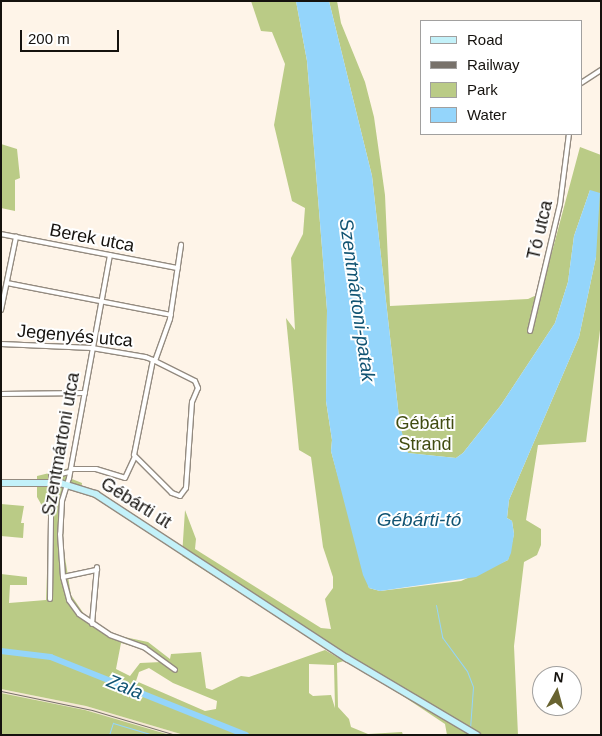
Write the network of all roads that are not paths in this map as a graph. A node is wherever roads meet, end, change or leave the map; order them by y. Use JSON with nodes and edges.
{"nodes":[{"id":1,"x":601,"y":70,"type":"edge"},
{"id":2,"x":582,"y":83,"type":"edge"},
{"id":3,"x":569,"y":135,"type":"edge"},
{"id":4,"x":1,"y":234,"type":"edge"},
{"id":5,"x":16,"y":237,"type":"junction"},
{"id":6,"x":181,"y":245,"type":"dead end"},
{"id":7,"x":110,"y":255,"type":"junction"},
{"id":8,"x":178,"y":268,"type":"junction"},
{"id":9,"x":6,"y":283,"type":"junction"},
{"id":10,"x":101,"y":301,"type":"junction"},
{"id":11,"x":1,"y":310,"type":"edge"},
{"id":12,"x":171,"y":315,"type":"junction"},
{"id":13,"x":530,"y":331,"type":"dead end"},
{"id":14,"x":1,"y":344,"type":"edge"},
{"id":15,"x":92,"y":348,"type":"junction"},
{"id":16,"x":154,"y":360,"type":"junction"},
{"id":17,"x":85,"y":393,"type":"junction"},
{"id":18,"x":1,"y":394,"type":"edge"},
{"id":19,"x":135,"y":457,"type":"junction"},
{"id":20,"x":70,"y":470,"type":"junction"},
{"id":21,"x":51,"y":476,"type":"dead end"},
{"id":22,"x":1,"y":482,"type":"edge"},
{"id":23,"x":68,"y":484,"type":"junction"},
{"id":24,"x":51,"y":516,"type":"dead end"},
{"id":25,"x":51,"y":534,"type":"junction"},
{"id":26,"x":60,"y":534,"type":"junction"},
{"id":27,"x":63,"y":577,"type":"junction"},
{"id":28,"x":50,"y":599,"type":"dead end"},
{"id":29,"x":92,"y":624,"type":"junction"},
{"id":30,"x":175,"y":670,"type":"dead end"},
{"id":31,"x":473,"y":732,"type":"edge"}],
"edges":[{"from":1,"to":2,"type":"street"},
{"from":3,"to":13,"type":"street","name":"Tó utca"},
{"from":4,"to":5,"type":"street","name":"Berek utca"},
{"from":5,"to":7,"type":"street","name":"Berek utca"},
{"from":5,"to":9,"type":"street"},
{"from":6,"to":8,"type":"street"},
{"from":7,"to":8,"type":"street","name":"Berek utca"},
{"from":7,"to":10,"type":"street","name":"Szentmártoni utca"},
{"from":8,"to":12,"type":"street"},
{"from":9,"to":10,"type":"street"},
{"from":9,"to":11,"type":"street"},
{"from":10,"to":12,"type":"street"},
{"from":10,"to":15,"type":"street","name":"Szentmártoni utca"},
{"from":12,"to":16,"type":"street"},
{"from":14,"to":15,"type":"street","name":"Jegenyés utca"},
{"from":15,"to":16,"type":"street","name":"Jegenyés utca"},
{"from":15,"to":17,"type":"street","name":"Szentmártoni utca"},
{"from":16,"to":19,"type":"street"},
{"from":16,"to":19,"type":"street","name":"Jegenyés utca"},
{"from":17,"to":18,"type":"street"},
{"from":17,"to":20,"type":"street","name":"Szentmártoni utca"},
{"from":19,"to":20,"type":"street"},
{"from":20,"to":21,"type":"street"},
{"from":20,"to":23,"type":"street","name":"Szentmártoni utca"},
{"from":22,"to":23,"type":"main road","name":"Gébárti út"},
{"from":23,"to":26,"type":"street","name":"Szentmártoni utca"},
{"from":23,"to":31,"type":"main road","name":"Gébárti út"},
{"from":24,"to":25,"type":"street"},
{"from":25,"to":26,"type":"street"},
{"from":25,"to":28,"type":"street"},
{"from":26,"to":27,"type":"street","name":"Szentmártoni utca"},
{"from":27,"to":29,"type":"street","name":"Szentmártoni utca"},
{"from":27,"to":29,"type":"street"},
{"from":29,"to":30,"type":"street","name":"Szentmártoni utca"}]}
